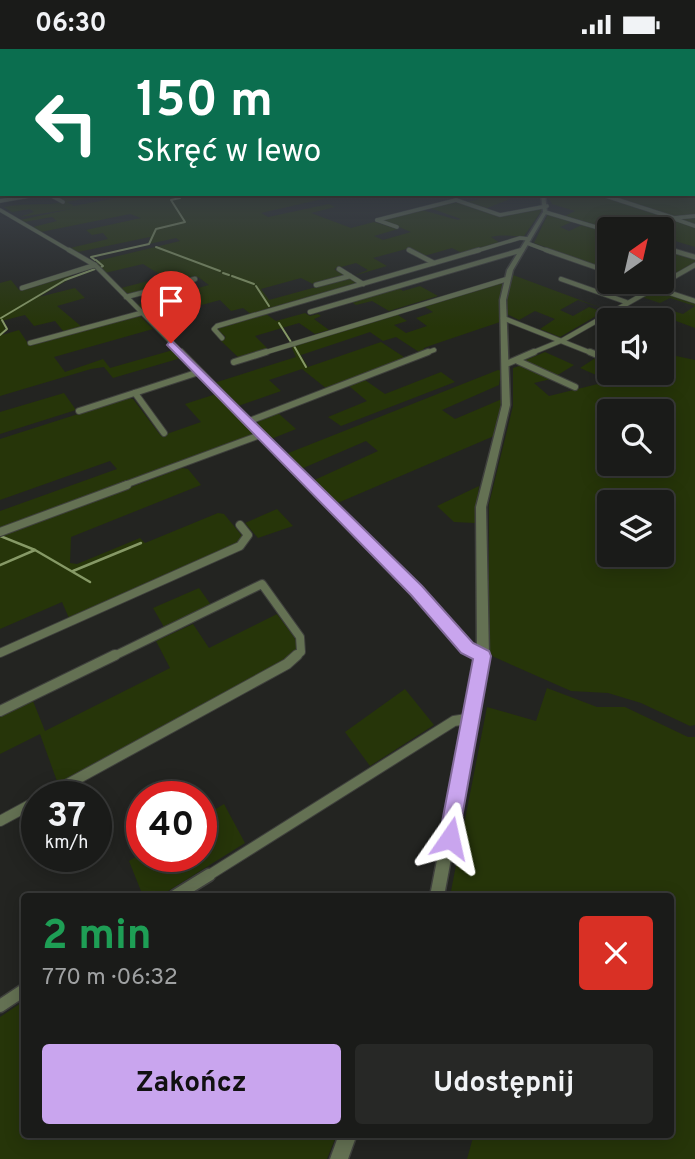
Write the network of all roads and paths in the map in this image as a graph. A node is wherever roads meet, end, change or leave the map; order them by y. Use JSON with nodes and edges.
{"nodes":[{"id":1,"x":22,"y":223,"type":"edge"},
{"id":2,"x":385,"y":223,"type":"edge"},
{"id":3,"x":538,"y":223,"type":"edge"},
{"id":4,"x":397,"y":227,"type":"dead end"},
{"id":5,"x":526,"y":244,"type":"junction"},
{"id":6,"x":409,"y":250,"type":"dead end"},
{"id":7,"x":674,"y":251,"type":"edge"},
{"id":8,"x":695,"y":257,"type":"edge"},
{"id":9,"x":434,"y":263,"type":"junction"},
{"id":10,"x":95,"y":265,"type":"junction"},
{"id":11,"x":695,"y":265,"type":"edge"},
{"id":12,"x":597,"y":268,"type":"edge"},
{"id":13,"x":338,"y":269,"type":"dead end"},
{"id":14,"x":350,"y":276,"type":"junction"},
{"id":15,"x":674,"y":276,"type":"edge"},
{"id":16,"x":195,"y":279,"type":"dead end"},
{"id":17,"x":507,"y":279,"type":"junction"},
{"id":18,"x":561,"y":279,"type":"dead end"},
{"id":19,"x":363,"y":284,"type":"junction"},
{"id":20,"x":316,"y":285,"type":"dead end"},
{"id":21,"x":22,"y":288,"type":"dead end"},
{"id":22,"x":640,"y":294,"type":"edge"},
{"id":23,"x":674,"y":294,"type":"edge"},
{"id":24,"x":126,"y":297,"type":"junction"},
{"id":25,"x":695,"y":301,"type":"edge"},
{"id":26,"x":626,"y":302,"type":"junction"},
{"id":27,"x":310,"y":312,"type":"dead end"},
{"id":28,"x":141,"y":313,"type":"junction"},
{"id":29,"x":503,"y":318,"type":"junction"},
{"id":30,"x":222,"y":338,"type":"dead end"},
{"id":31,"x":563,"y":340,"type":"junction"},
{"id":32,"x":30,"y":343,"type":"dead end"},
{"id":33,"x":434,"y":350,"type":"dead end"},
{"id":34,"x":597,"y":355,"type":"edge"},
{"id":35,"x":518,"y":361,"type":"junction"},
{"id":36,"x":234,"y":362,"type":"dead end"},
{"id":37,"x":506,"y":364,"type":"junction"},
{"id":38,"x":199,"y":372,"type":"junction"},
{"id":39,"x":575,"y":387,"type":"dead end"},
{"id":40,"x":135,"y":393,"type":"junction"},
{"id":41,"x":79,"y":411,"type":"dead end"},
{"id":42,"x":247,"y":422,"type":"junction"},
{"id":43,"x":164,"y":433,"type":"dead end"},
{"id":44,"x":260,"y":435,"type":"junction"},
{"id":45,"x":240,"y":525,"type":"dead end"},
{"id":46,"x":0,"y":532,"type":"edge"},
{"id":47,"x":0,"y":653,"type":"edge"},
{"id":48,"x":483,"y":656,"type":"junction"},
{"id":49,"x":0,"y":711,"type":"edge"},
{"id":50,"x":473,"y":718,"type":"junction"},
{"id":51,"x":73,"y":781,"type":"edge"},
{"id":52,"x":21,"y":810,"type":"edge"},
{"id":53,"x":0,"y":821,"type":"edge"},
{"id":54,"x":180,"y":893,"type":"edge"},
{"id":55,"x":438,"y":893,"type":"edge"},
{"id":56,"x":21,"y":992,"type":"edge"},
{"id":57,"x":0,"y":1006,"type":"edge"},
{"id":58,"x":347,"y":1138,"type":"edge"},
{"id":59,"x":339,"y":1159,"type":"edge"}],
"edges":[{"from":1,"to":10,"type":"street"},
{"from":2,"to":4,"type":"street"},
{"from":3,"to":5,"type":"street"},
{"from":5,"to":9,"type":"street"},
{"from":5,"to":12,"type":"street"},
{"from":5,"to":17,"type":"street"},
{"from":5,"to":27,"type":"street"},
{"from":6,"to":9,"type":"street"},
{"from":7,"to":8,"type":"street"},
{"from":9,"to":19,"type":"street"},
{"from":10,"to":21,"type":"street"},
{"from":10,"to":24,"type":"street"},
{"from":11,"to":15,"type":"street"},
{"from":13,"to":14,"type":"street"},
{"from":14,"to":19,"type":"street"},
{"from":14,"to":20,"type":"street"},
{"from":16,"to":24,"type":"street"},
{"from":17,"to":29,"type":"street"},
{"from":17,"to":36,"type":"street"},
{"from":18,"to":26,"type":"street"},
{"from":19,"to":30,"type":"street"},
{"from":22,"to":26,"type":"street"},
{"from":23,"to":25,"type":"street"},
{"from":24,"to":28,"type":"street"},
{"from":26,"to":31,"type":"street"},
{"from":28,"to":32,"type":"street"},
{"from":28,"to":38,"type":"street"},
{"from":29,"to":31,"type":"street"},
{"from":29,"to":37,"type":"street"},
{"from":31,"to":34,"type":"street"},
{"from":31,"to":35,"type":"street"},
{"from":33,"to":42,"type":"street"},
{"from":35,"to":37,"type":"street"},
{"from":35,"to":39,"type":"street"},
{"from":37,"to":48,"type":"street"},
{"from":38,"to":40,"type":"street"},
{"from":38,"to":42,"type":"street"},
{"from":40,"to":41,"type":"street"},
{"from":40,"to":43,"type":"street"},
{"from":42,"to":44,"type":"street"},
{"from":44,"to":46,"type":"street"},
{"from":44,"to":48,"type":"street"},
{"from":45,"to":47,"type":"street"},
{"from":48,"to":50,"type":"street"},
{"from":49,"to":51,"type":"street"},
{"from":50,"to":54,"type":"street"},
{"from":50,"to":55,"type":"street"},
{"from":52,"to":53,"type":"street"},
{"from":56,"to":57,"type":"street"},
{"from":58,"to":59,"type":"street"}]}
